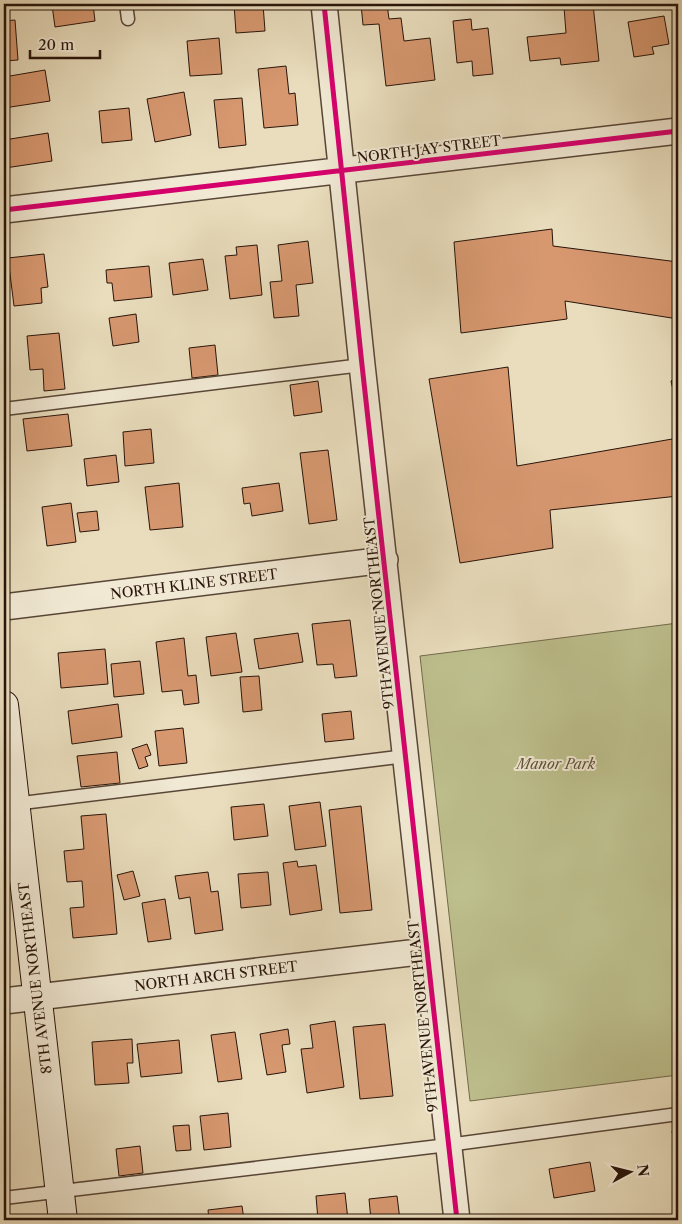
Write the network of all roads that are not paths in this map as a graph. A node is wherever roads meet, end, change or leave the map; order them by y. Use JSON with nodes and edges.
{"nodes":[{"id":1,"x":126,"y":4,"type":"edge"},
{"id":2,"x":324,"y":4,"type":"edge"},
{"id":3,"x":128,"y":19,"type":"dead end"},
{"id":4,"x":678,"y":131,"type":"edge"},
{"id":5,"x":342,"y":170,"type":"junction"},
{"id":6,"x":4,"y":210,"type":"edge"},
{"id":7,"x":362,"y":365,"type":"junction"},
{"id":8,"x":4,"y":409,"type":"edge"},
{"id":9,"x":384,"y":560,"type":"junction"},
{"id":10,"x":4,"y":607,"type":"edge"},
{"id":11,"x":4,"y":705,"type":"edge"},
{"id":12,"x":406,"y":756,"type":"junction"},
{"id":13,"x":9,"y":805,"type":"edge"},
{"id":14,"x":427,"y":951,"type":"junction"},
{"id":15,"x":37,"y":997,"type":"junction"},
{"id":16,"x":4,"y":1001,"type":"edge"},
{"id":17,"x":678,"y":1114,"type":"edge"},
{"id":18,"x":448,"y":1145,"type":"junction"},
{"id":19,"x":59,"y":1191,"type":"junction"},
{"id":20,"x":4,"y":1198,"type":"edge"},
{"id":21,"x":62,"y":1220,"type":"edge"},
{"id":22,"x":457,"y":1220,"type":"edge"}],
"edges":[{"from":1,"to":3,"type":"lane"},
{"from":2,"to":5,"type":"street","name":"9TH AVENUE NORTHEAST"},
{"from":4,"to":5,"type":"street","name":"NORTH JAY STREET"},
{"from":5,"to":6,"type":"street","name":"NORTH JAY STREET"},
{"from":5,"to":7,"type":"street","name":"9TH AVENUE NORTHEAST"},
{"from":7,"to":8,"type":"lane"},
{"from":7,"to":9,"type":"street","name":"9TH AVENUE NORTHEAST"},
{"from":9,"to":10,"type":"street","name":"NORTH KLINE STREET"},
{"from":9,"to":12,"type":"street","name":"9TH AVENUE NORTHEAST"},
{"from":11,"to":13,"type":"main road","name":"8TH AVENUE NORTHEAST"},
{"from":12,"to":13,"type":"lane"},
{"from":12,"to":14,"type":"street","name":"9TH AVENUE NORTHEAST"},
{"from":13,"to":15,"type":"main road","name":"8TH AVENUE NORTHEAST"},
{"from":14,"to":15,"type":"street","name":"NORTH ARCH STREET"},
{"from":14,"to":18,"type":"street","name":"9TH AVENUE NORTHEAST"},
{"from":15,"to":16,"type":"street","name":"NORTH ARCH STREET"},
{"from":15,"to":19,"type":"main road","name":"8TH AVENUE NORTHEAST"},
{"from":17,"to":18,"type":"lane"},
{"from":18,"to":19,"type":"lane"},
{"from":18,"to":22,"type":"street","name":"9TH AVENUE NORTHEAST"},
{"from":19,"to":20,"type":"lane"},
{"from":19,"to":21,"type":"main road","name":"8TH AVENUE NORTHEAST"}]}
